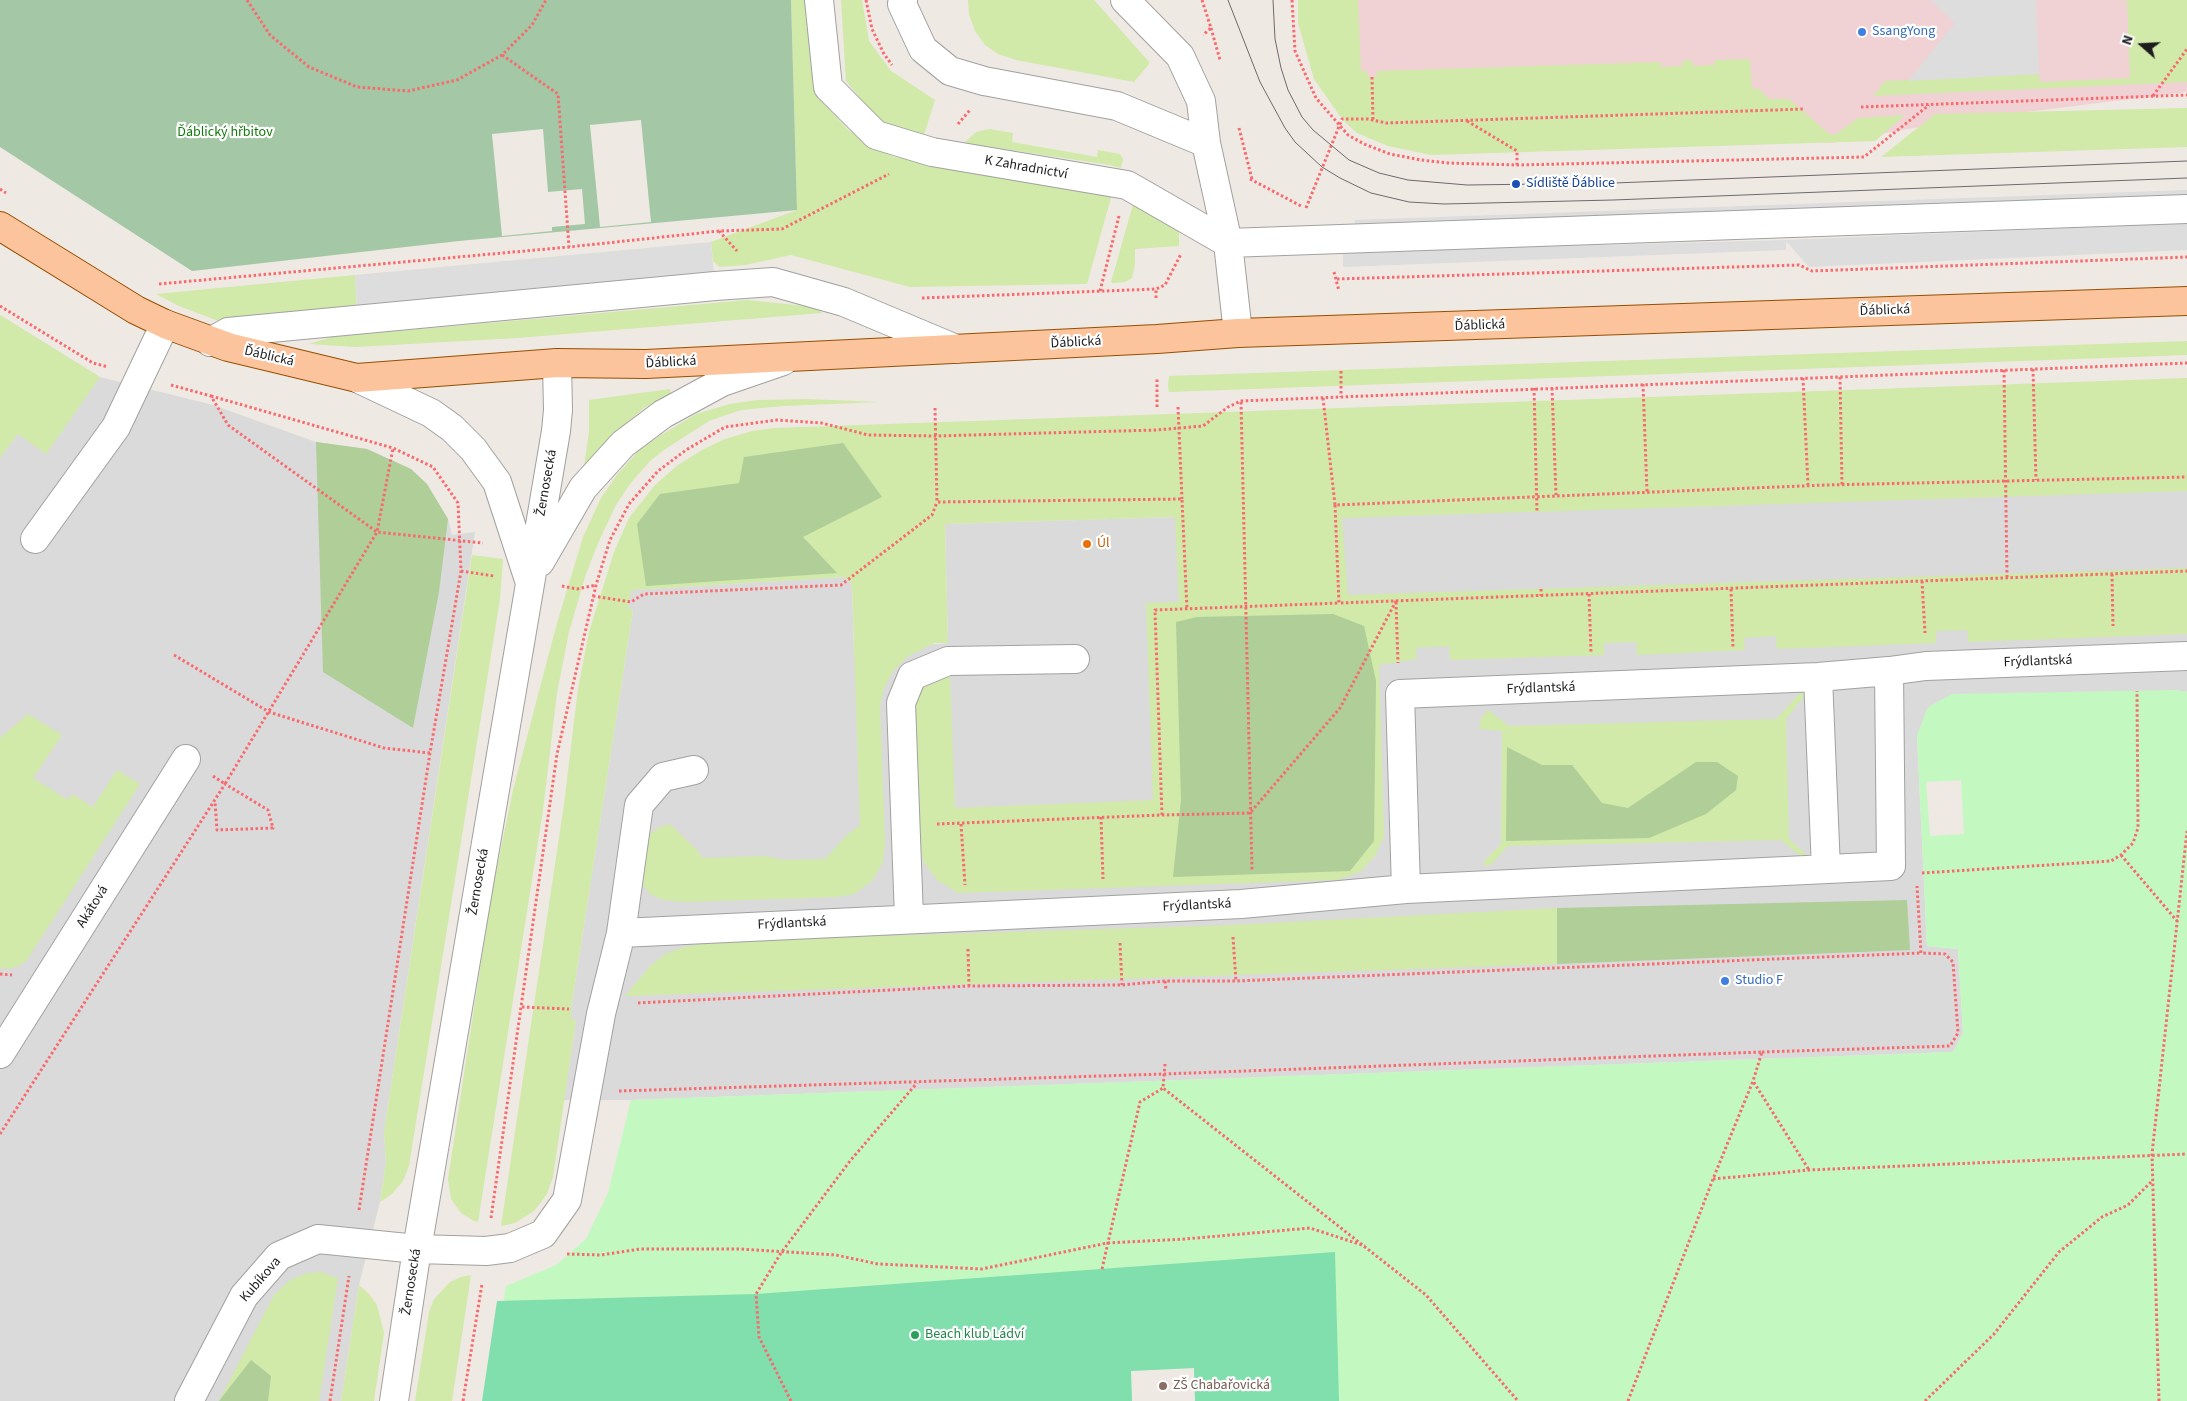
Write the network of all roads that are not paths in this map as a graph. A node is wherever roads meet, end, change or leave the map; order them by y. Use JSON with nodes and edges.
{"nodes":[{"id":1,"x":818,"y":0,"type":"edge"},
{"id":2,"x":902,"y":0,"type":"edge"},
{"id":3,"x":1125,"y":0,"type":"edge"},
{"id":4,"x":1206,"y":143,"type":"junction"},
{"id":5,"x":2187,"y":209,"type":"edge"},
{"id":6,"x":2,"y":232,"type":"edge"},
{"id":7,"x":1228,"y":243,"type":"junction"},
{"id":8,"x":2187,"y":301,"type":"edge"},
{"id":9,"x":165,"y":324,"type":"junction"},
{"id":10,"x":1238,"y":333,"type":"junction"},
{"id":11,"x":210,"y":342,"type":"junction"},
{"id":12,"x":956,"y":349,"type":"junction"},
{"id":13,"x":798,"y":355,"type":"junction"},
{"id":14,"x":557,"y":363,"type":"junction"},
{"id":15,"x":357,"y":378,"type":"junction"},
{"id":16,"x":35,"y":539,"type":"dead end"},
{"id":17,"x":530,"y":582,"type":"junction"},
{"id":18,"x":2187,"y":656,"type":"edge"},
{"id":19,"x":1075,"y":659,"type":"dead end"},
{"id":20,"x":1889,"y":671,"type":"junction"},
{"id":21,"x":1818,"y":677,"type":"junction"},
{"id":22,"x":186,"y":759,"type":"road end"},
{"id":23,"x":694,"y":770,"type":"dead end"},
{"id":24,"x":1826,"y":869,"type":"junction"},
{"id":25,"x":1406,"y":889,"type":"junction"},
{"id":26,"x":908,"y":918,"type":"junction"},
{"id":27,"x":621,"y":933,"type":"junction"},
{"id":28,"x":2,"y":1043,"type":"edge"},
{"id":29,"x":418,"y":1249,"type":"junction"},
{"id":30,"x":189,"y":1401,"type":"edge"},
{"id":31,"x":394,"y":1401,"type":"edge"}],
"edges":[{"from":1,"to":7,"type":"street","name":"K Zahradnictví"},
{"from":2,"to":4,"type":"street"},
{"from":3,"to":4,"type":"street"},
{"from":4,"to":7,"type":"street"},
{"from":5,"to":7,"type":"street"},
{"from":6,"to":9,"type":"main road","name":"Ďáblická"},
{"from":7,"to":10,"type":"street"},
{"from":8,"to":10,"type":"main road","name":"Ďáblická"},
{"from":9,"to":11,"type":"main road","name":"Ďáblická"},
{"from":9,"to":16,"type":"street"},
{"from":10,"to":12,"type":"main road","name":"Ďáblická"},
{"from":11,"to":12,"type":"street"},
{"from":11,"to":15,"type":"main road","name":"Ďáblická"},
{"from":12,"to":13,"type":"main road","name":"Ďáblická"},
{"from":13,"to":14,"type":"main road","name":"Ďáblická"},
{"from":13,"to":17,"type":"street"},
{"from":14,"to":15,"type":"main road","name":"Ďáblická"},
{"from":14,"to":17,"type":"street","name":"Žernosecká"},
{"from":15,"to":17,"type":"street"},
{"from":17,"to":29,"type":"street","name":"Žernosecká"},
{"from":18,"to":20,"type":"street","name":"Frýdlantská"},
{"from":19,"to":26,"type":"street"},
{"from":20,"to":21,"type":"street","name":"Frýdlantská"},
{"from":20,"to":24,"type":"street","name":"Frýdlantská"},
{"from":21,"to":24,"type":"street"},
{"from":21,"to":25,"type":"street","name":"Frýdlantská"},
{"from":22,"to":28,"type":"street","name":"Akátová"},
{"from":23,"to":27,"type":"street"},
{"from":24,"to":25,"type":"street","name":"Frýdlantská"},
{"from":25,"to":26,"type":"street","name":"Frýdlantská"},
{"from":26,"to":27,"type":"street","name":"Frýdlantská"},
{"from":27,"to":29,"type":"street"},
{"from":29,"to":30,"type":"street","name":"Kubíkova"},
{"from":29,"to":31,"type":"street","name":"Žernosecká"}]}
